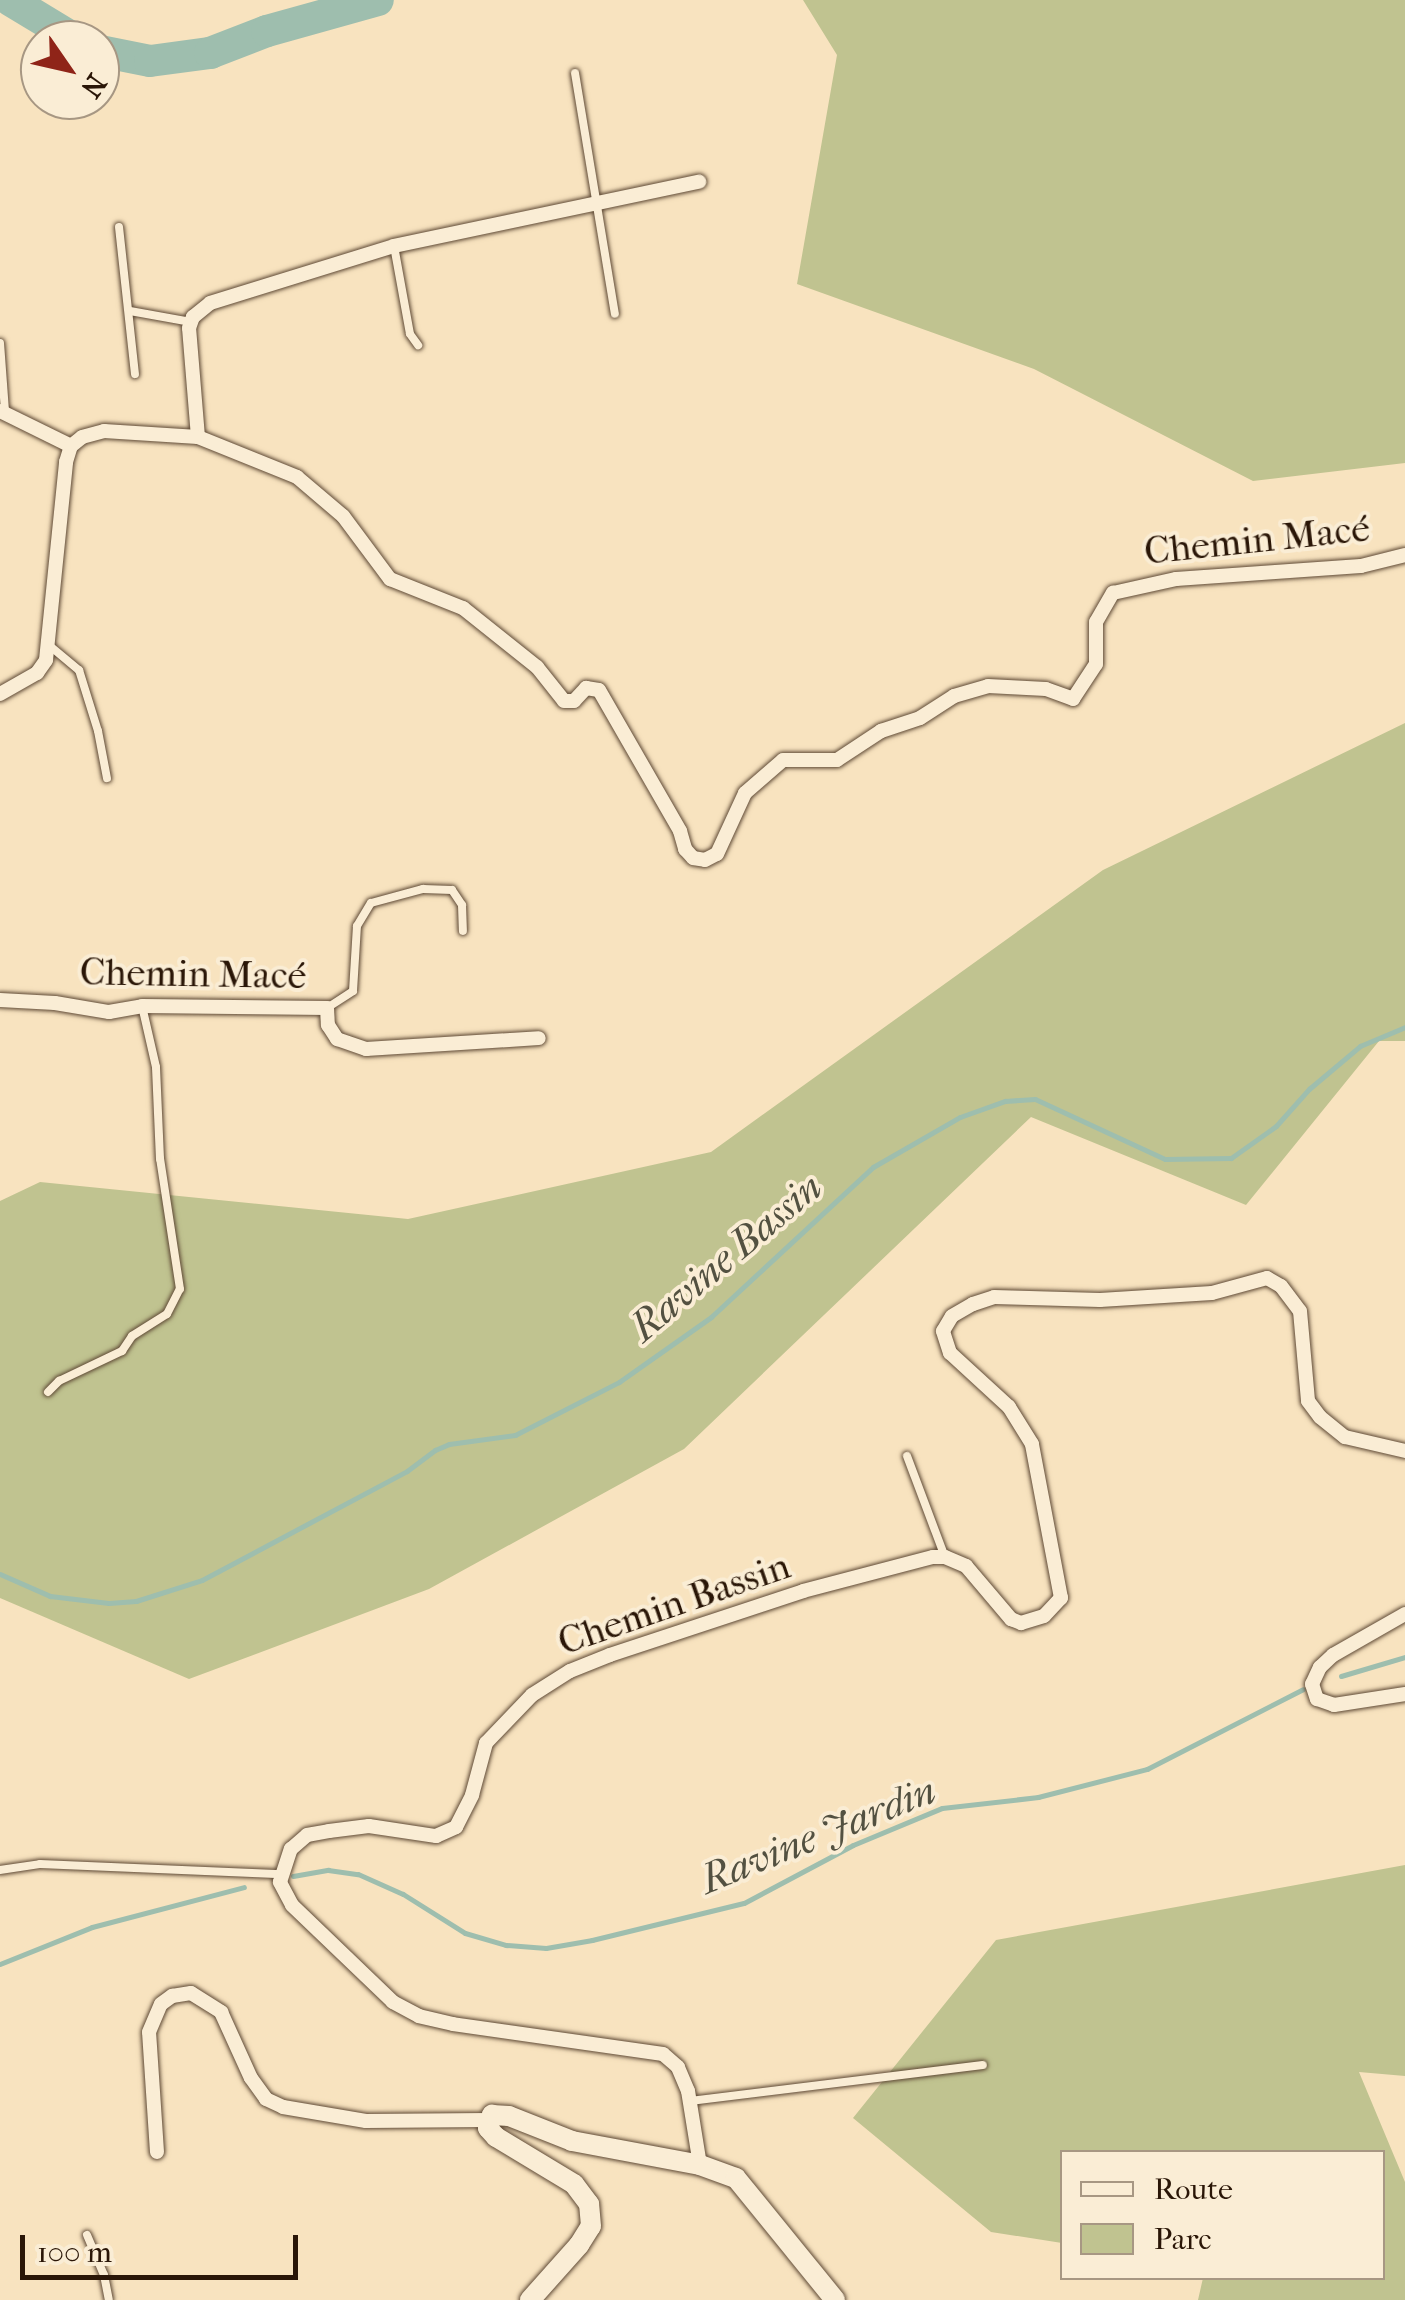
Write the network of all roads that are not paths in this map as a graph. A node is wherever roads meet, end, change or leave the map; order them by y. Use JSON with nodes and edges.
{"nodes":[{"id":1,"x":575,"y":72,"type":"dead end"},
{"id":2,"x":699,"y":182,"type":"dead end"},
{"id":3,"x":600,"y":204,"type":"junction"},
{"id":4,"x":120,"y":227,"type":"dead end"},
{"id":5,"x":394,"y":246,"type":"junction"},
{"id":6,"x":130,"y":311,"type":"junction"},
{"id":7,"x":615,"y":314,"type":"dead end"},
{"id":8,"x":191,"y":322,"type":"junction"},
{"id":9,"x":0,"y":343,"type":"edge"},
{"id":10,"x":418,"y":345,"type":"dead end"},
{"id":11,"x":135,"y":374,"type":"dead end"},
{"id":12,"x":2,"y":411,"type":"edge"},
{"id":13,"x":198,"y":438,"type":"junction"},
{"id":14,"x":71,"y":446,"type":"junction"},
{"id":15,"x":1405,"y":555,"type":"edge"},
{"id":16,"x":50,"y":646,"type":"junction"},
{"id":17,"x":0,"y":694,"type":"edge"},
{"id":18,"x":107,"y":778,"type":"dead end"},
{"id":19,"x":464,"y":931,"type":"dead end"},
{"id":20,"x":0,"y":1000,"type":"edge"},
{"id":21,"x":142,"y":1006,"type":"junction"},
{"id":22,"x":327,"y":1008,"type":"junction"},
{"id":23,"x":539,"y":1038,"type":"dead end"},
{"id":24,"x":48,"y":1392,"type":"dead end"},
{"id":25,"x":1405,"y":1450,"type":"edge"},
{"id":26,"x":907,"y":1456,"type":"dead end"},
{"id":27,"x":946,"y":1557,"type":"junction"},
{"id":28,"x":1405,"y":1614,"type":"edge"},
{"id":29,"x":1405,"y":1694,"type":"edge"},
{"id":30,"x":0,"y":1870,"type":"edge"},
{"id":31,"x":282,"y":1874,"type":"junction"},
{"id":32,"x":983,"y":2064,"type":"dead end"},
{"id":33,"x":690,"y":2101,"type":"junction"},
{"id":34,"x":488,"y":2120,"type":"junction"},
{"id":35,"x":157,"y":2152,"type":"dead end"},
{"id":36,"x":700,"y":2165,"type":"junction"},
{"id":37,"x":87,"y":2236,"type":"dead end"},
{"id":38,"x":109,"y":2300,"type":"edge"},
{"id":39,"x":530,"y":2300,"type":"edge"},
{"id":40,"x":834,"y":2300,"type":"edge"}],
"edges":[{"from":1,"to":3,"type":"lane"},
{"from":2,"to":3,"type":"street"},
{"from":3,"to":5,"type":"street"},
{"from":3,"to":7,"type":"lane"},
{"from":4,"to":6,"type":"lane"},
{"from":5,"to":8,"type":"street"},
{"from":5,"to":10,"type":"lane"},
{"from":6,"to":8,"type":"lane"},
{"from":6,"to":11,"type":"lane"},
{"from":8,"to":13,"type":"street"},
{"from":9,"to":12,"type":"lane"},
{"from":12,"to":14,"type":"street"},
{"from":13,"to":14,"type":"street","name":"Chemin Macé"},
{"from":13,"to":15,"type":"street","name":"Chemin Macé"},
{"from":14,"to":16,"type":"street"},
{"from":16,"to":17,"type":"street"},
{"from":16,"to":18,"type":"lane"},
{"from":19,"to":22,"type":"lane"},
{"from":20,"to":21,"type":"street","name":"Chemin Macé"},
{"from":21,"to":22,"type":"street","name":"Chemin Macé"},
{"from":21,"to":24,"type":"lane"},
{"from":22,"to":23,"type":"street","name":"Chemin Macé"},
{"from":25,"to":27,"type":"street"},
{"from":26,"to":27,"type":"lane"},
{"from":27,"to":31,"type":"street","name":"Chemin Bassin"},
{"from":28,"to":29,"type":"street"},
{"from":30,"to":31,"type":"lane"},
{"from":31,"to":33,"type":"street"},
{"from":32,"to":33,"type":"lane"},
{"from":33,"to":36,"type":"street"},
{"from":34,"to":35,"type":"street"},
{"from":34,"to":36,"type":"street"},
{"from":34,"to":39,"type":"street"},
{"from":36,"to":40,"type":"street"},
{"from":37,"to":38,"type":"lane"}]}
